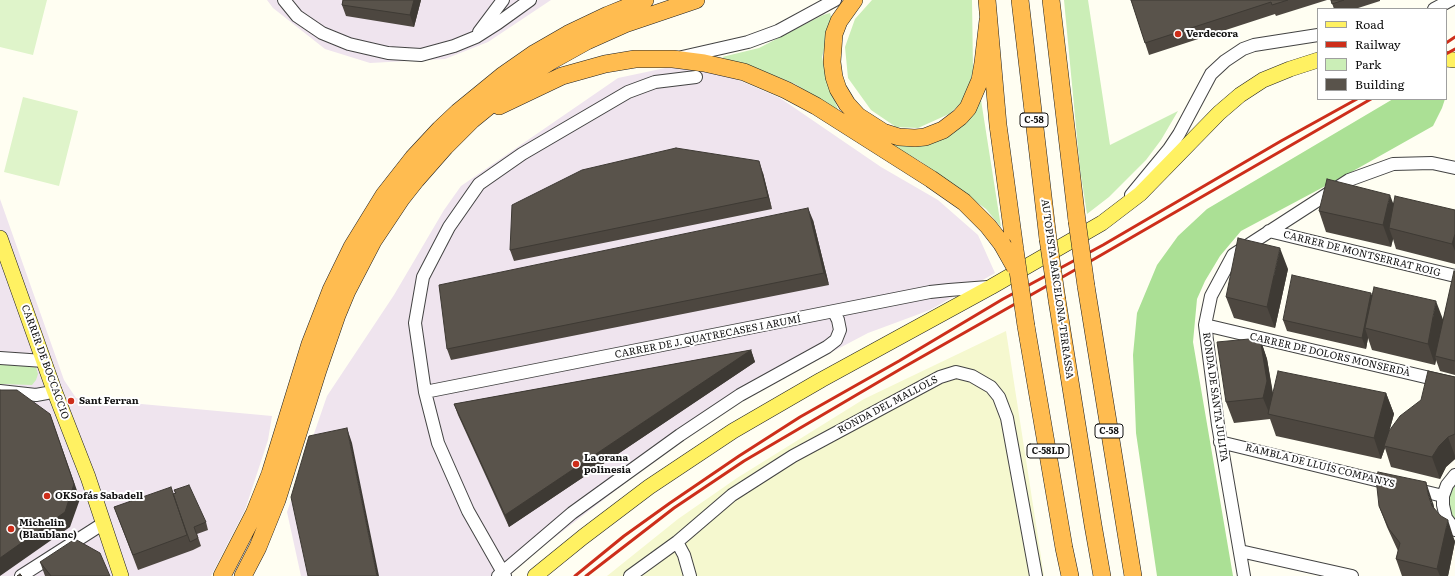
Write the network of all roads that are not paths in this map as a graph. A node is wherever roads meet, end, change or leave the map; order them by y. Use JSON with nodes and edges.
{"nodes":[{"id":1,"x":284,"y":0,"type":"edge"},
{"id":2,"x":503,"y":0,"type":"edge"},
{"id":3,"x":530,"y":0,"type":"edge"},
{"id":4,"x":645,"y":0,"type":"edge"},
{"id":5,"x":696,"y":0,"type":"edge"},
{"id":6,"x":835,"y":0,"type":"edge"},
{"id":7,"x":854,"y":0,"type":"edge"},
{"id":8,"x":987,"y":0,"type":"edge"},
{"id":9,"x":1020,"y":0,"type":"edge"},
{"id":10,"x":1051,"y":0,"type":"edge"},
{"id":11,"x":1451,"y":0,"type":"edge"},
{"id":12,"x":1436,"y":8,"type":"edge"},
{"id":13,"x":988,"y":20,"type":"junction"},
{"id":14,"x":1317,"y":35,"type":"edge"},
{"id":15,"x":476,"y":36,"type":"junction"},
{"id":16,"x":673,"y":58,"type":"junction"},
{"id":17,"x":1317,"y":60,"type":"edge"},
{"id":18,"x":696,"y":77,"type":"dead end"},
{"id":19,"x":472,"y":120,"type":"junction"},
{"id":20,"x":1455,"y":168,"type":"edge"},
{"id":21,"x":1115,"y":214,"type":"junction"},
{"id":22,"x":1269,"y":231,"type":"junction"},
{"id":23,"x":0,"y":238,"type":"edge"},
{"id":24,"x":1008,"y":247,"type":"junction"},
{"id":25,"x":1455,"y":276,"type":"edge"},
{"id":26,"x":991,"y":287,"type":"junction"},
{"id":27,"x":834,"y":312,"type":"junction"},
{"id":28,"x":1205,"y":325,"type":"junction"},
{"id":29,"x":0,"y":358,"type":"edge"},
{"id":30,"x":44,"y":361,"type":"junction"},
{"id":31,"x":1455,"y":384,"type":"edge"},
{"id":32,"x":54,"y":390,"type":"junction"},
{"id":33,"x":0,"y":391,"type":"edge"},
{"id":34,"x":425,"y":392,"type":"junction"},
{"id":35,"x":1220,"y":442,"type":"junction"},
{"id":36,"x":1455,"y":475,"type":"edge"},
{"id":37,"x":1444,"y":496,"type":"junction"},
{"id":38,"x":104,"y":523,"type":"junction"},
{"id":39,"x":1454,"y":527,"type":"edge"},
{"id":40,"x":677,"y":542,"type":"junction"},
{"id":41,"x":1240,"y":551,"type":"junction"},
{"id":42,"x":502,"y":575,"type":"edge"},
{"id":43,"x":21,"y":576,"type":"edge"},
{"id":44,"x":121,"y":576,"type":"edge"},
{"id":45,"x":222,"y":576,"type":"edge"},
{"id":46,"x":243,"y":576,"type":"edge"},
{"id":47,"x":536,"y":576,"type":"edge"},
{"id":48,"x":630,"y":576,"type":"edge"},
{"id":49,"x":690,"y":576,"type":"edge"},
{"id":50,"x":1036,"y":576,"type":"edge"},
{"id":51,"x":1070,"y":576,"type":"edge"},
{"id":52,"x":1102,"y":576,"type":"edge"},
{"id":53,"x":1133,"y":576,"type":"edge"},
{"id":54,"x":1244,"y":576,"type":"edge"},
{"id":55,"x":1352,"y":576,"type":"edge"}],
"edges":[{"from":1,"to":15,"type":"street"},
{"from":2,"to":15,"type":"street"},
{"from":3,"to":15,"type":"street"},
{"from":4,"to":45,"type":"highway"},
{"from":5,"to":19,"type":"highway"},
{"from":6,"to":16,"type":"street"},
{"from":7,"to":13,"type":"highway"},
{"from":8,"to":13,"type":"highway"},
{"from":9,"to":52,"type":"highway","name":"AUTOPISTA BARCELONA-TERRASSA","number":"C-58","bridge":true},
{"from":10,"to":53,"type":"highway","number":"C-58","bridge":true},
{"from":11,"to":12,"type":"street"},
{"from":13,"to":24,"type":"highway"},
{"from":14,"to":21,"type":"street"},
{"from":16,"to":19,"type":"highway"},
{"from":16,"to":24,"type":"highway"},
{"from":17,"to":21,"type":"main road"},
{"from":18,"to":34,"type":"street"},
{"from":19,"to":46,"type":"highway"},
{"from":20,"to":22,"type":"street","name":"RONDA DE SANTA JULITA"},
{"from":21,"to":26,"type":"main road"},
{"from":22,"to":25,"type":"street","name":"CARRER DE MONTSERRAT ROIG"},
{"from":22,"to":28,"type":"street","name":"RONDA DE SANTA JULITA"},
{"from":23,"to":30,"type":"main road","name":"CARRER DE BOCCACCIO"},
{"from":24,"to":51,"type":"highway","number":"C-58LD","bridge":true},
{"from":26,"to":27,"type":"street","name":"CARRER DE J. QUATRECASES I ARUMÍ"},
{"from":26,"to":47,"type":"main road"},
{"from":27,"to":34,"type":"street","name":"CARRER DE J. QUATRECASES I ARUMÍ"},
{"from":27,"to":42,"type":"street"},
{"from":28,"to":31,"type":"street","name":"CARRER DE DOLORS MONSERDÀ"},
{"from":28,"to":35,"type":"street","name":"RONDA DE SANTA JULITA"},
{"from":29,"to":30,"type":"street"},
{"from":30,"to":32,"type":"main road","name":"CARRER DE BOCCACCIO"},
{"from":32,"to":33,"type":"street"},
{"from":32,"to":38,"type":"main road","name":"CARRER DE BOCCACCIO"},
{"from":34,"to":42,"type":"street"},
{"from":35,"to":37,"type":"street","name":"RAMBLA DE LLUÍS COMPANYS"},
{"from":35,"to":41,"type":"street","name":"RONDA DE SANTA JULITA"},
{"from":36,"to":37,"type":"street"},
{"from":37,"to":39,"type":"street"},
{"from":38,"to":43,"type":"street"},
{"from":38,"to":44,"type":"main road","name":"CARRER DE BOCCACCIO"},
{"from":40,"to":48,"type":"street","name":"RONDA DEL MALLOLS"},
{"from":40,"to":49,"type":"street"},
{"from":40,"to":50,"type":"street","name":"RONDA DEL MALLOLS"},
{"from":41,"to":54,"type":"street","name":"RONDA DE SANTA JULITA"},
{"from":41,"to":55,"type":"street"}]}
